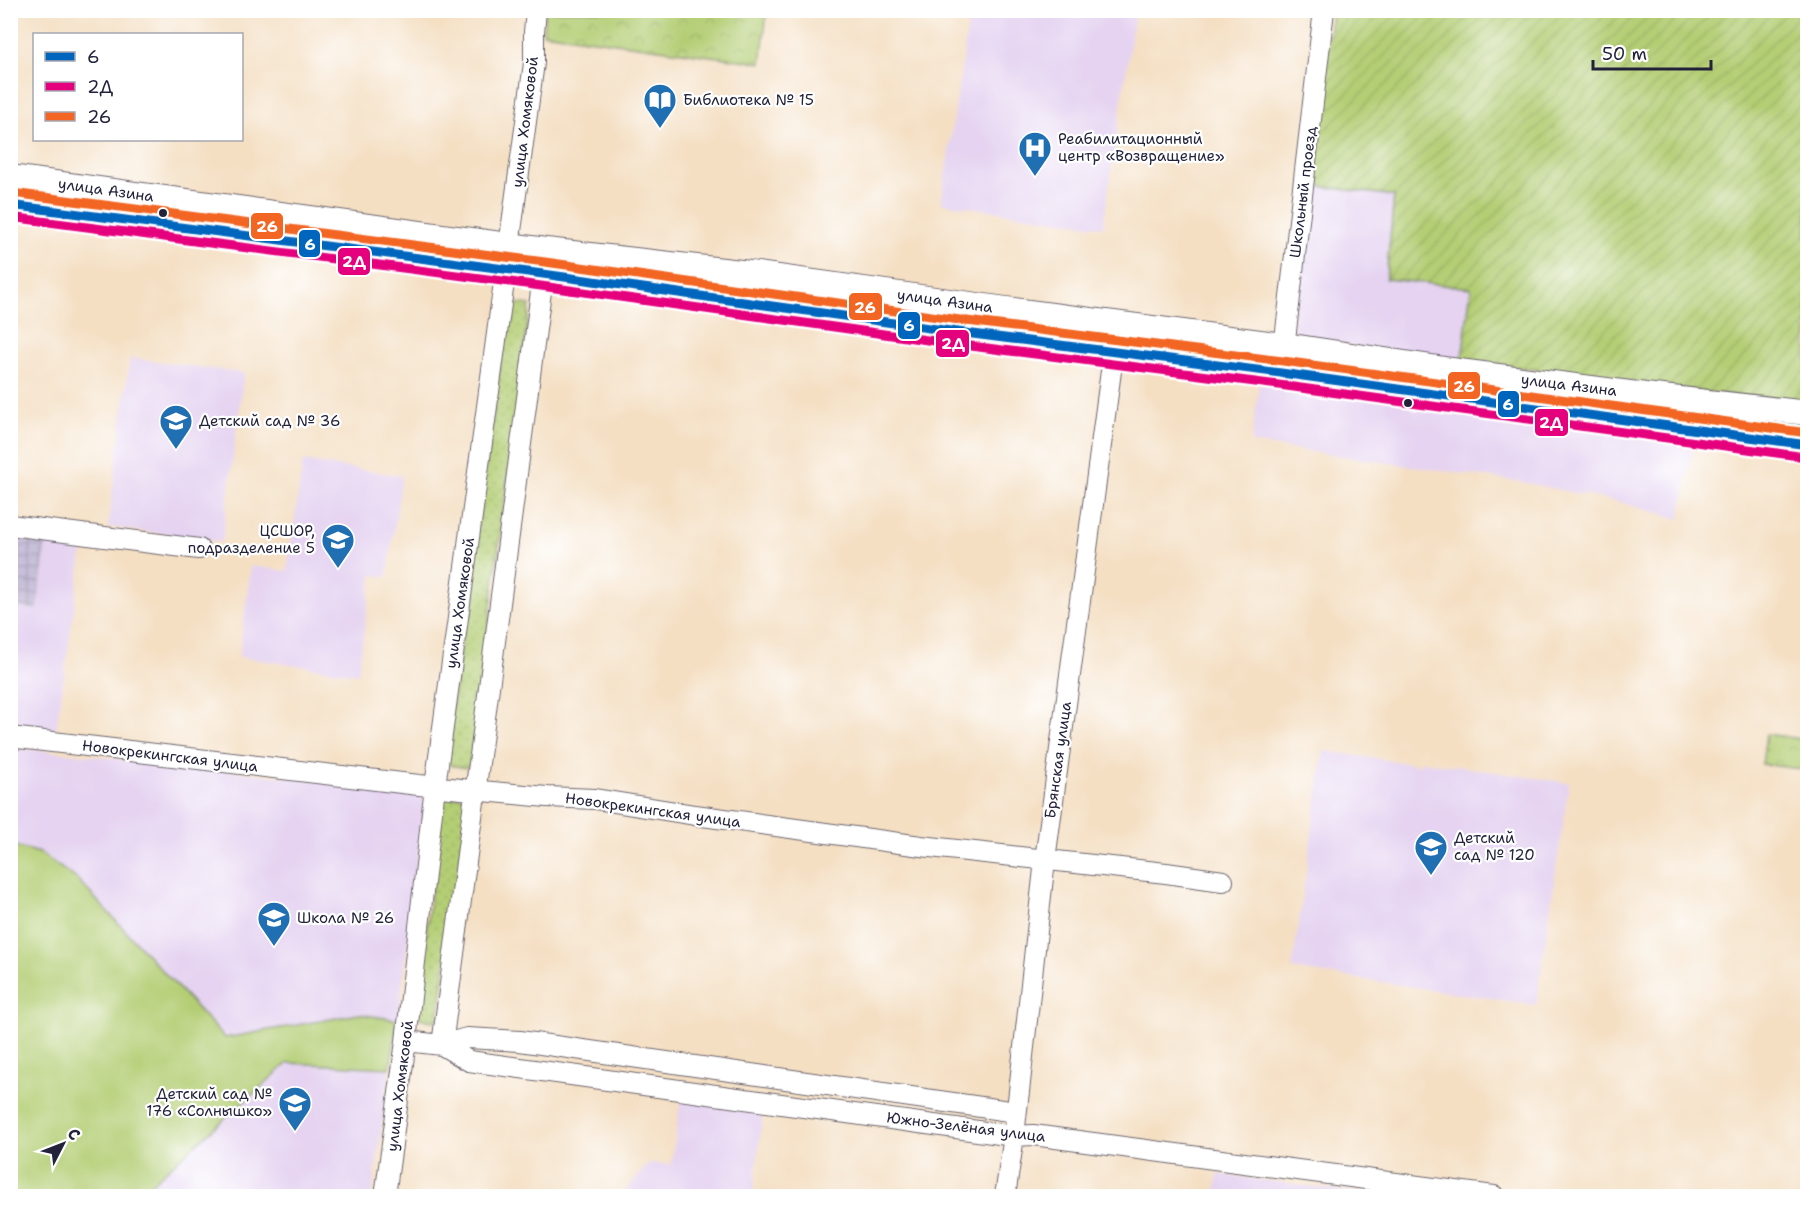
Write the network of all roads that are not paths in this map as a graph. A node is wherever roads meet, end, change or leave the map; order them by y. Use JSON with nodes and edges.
{"nodes":[{"id":1,"x":537,"y":10,"type":"edge"},
{"id":2,"x":1324,"y":10,"type":"edge"},
{"id":3,"x":10,"y":177,"type":"edge"},
{"id":4,"x":10,"y":205,"type":"edge"},
{"id":5,"x":509,"y":244,"type":"junction"},
{"id":6,"x":546,"y":250,"type":"junction"},
{"id":7,"x":505,"y":269,"type":"junction"},
{"id":8,"x":543,"y":274,"type":"junction"},
{"id":9,"x":1116,"y":323,"type":"junction"},
{"id":10,"x":1284,"y":345,"type":"junction"},
{"id":11,"x":1113,"y":352,"type":"junction"},
{"id":12,"x":1281,"y":373,"type":"junction"},
{"id":13,"x":1808,"y":413,"type":"edge"},
{"id":14,"x":1808,"y":445,"type":"edge"},
{"id":15,"x":10,"y":525,"type":"edge"},
{"id":16,"x":199,"y":549,"type":"dead end"},
{"id":17,"x":10,"y":737,"type":"edge"},
{"id":18,"x":435,"y":786,"type":"junction"},
{"id":19,"x":476,"y":790,"type":"junction"},
{"id":20,"x":1045,"y":860,"type":"junction"},
{"id":21,"x":1223,"y":881,"type":"dead end"},
{"id":22,"x":407,"y":1034,"type":"junction"},
{"id":23,"x":442,"y":1045,"type":"junction"},
{"id":24,"x":1016,"y":1112,"type":"junction"},
{"id":25,"x":1014,"y":1136,"type":"junction"},
{"id":26,"x":385,"y":1197,"type":"edge"},
{"id":27,"x":1005,"y":1197,"type":"edge"},
{"id":28,"x":1494,"y":1197,"type":"edge"}],
"edges":[{"from":1,"to":5,"type":"street","name":"улица Хомяковой"},
{"from":2,"to":10,"type":"street","name":"Школьный проезд"},
{"from":3,"to":5,"type":"main road","name":"улица Азина"},
{"from":4,"to":7,"type":"main road","name":"улица Азина"},
{"from":5,"to":6,"type":"main road","name":"улица Азина"},
{"from":5,"to":7,"type":"street","name":"улица Хомяковой"},
{"from":6,"to":8,"type":"street"},
{"from":6,"to":9,"type":"main road","name":"улица Азина"},
{"from":7,"to":8,"type":"main road","name":"улица Азина"},
{"from":7,"to":18,"type":"street","name":"улица Хомяковой"},
{"from":8,"to":11,"type":"main road","name":"улица Азина"},
{"from":8,"to":19,"type":"street"},
{"from":9,"to":10,"type":"main road","name":"улица Азина"},
{"from":9,"to":11,"type":"street","name":"Брянская улица"},
{"from":10,"to":12,"type":"street","name":"Школьный проезд"},
{"from":10,"to":13,"type":"main road","name":"улица Азина"},
{"from":11,"to":12,"type":"main road","name":"улица Азина"},
{"from":11,"to":20,"type":"street","name":"Брянская улица"},
{"from":12,"to":14,"type":"main road","name":"улица Азина"},
{"from":15,"to":16,"type":"street"},
{"from":17,"to":18,"type":"street","name":"Новокрекингская улица"},
{"from":18,"to":19,"type":"street","name":"Новокрекингская улица"},
{"from":18,"to":22,"type":"street","name":"улица Хомяковой"},
{"from":19,"to":20,"type":"street","name":"Новокрекингская улица"},
{"from":19,"to":23,"type":"street"},
{"from":20,"to":21,"type":"street","name":"Новокрекингская улица"},
{"from":20,"to":24,"type":"street","name":"Брянская улица"},
{"from":22,"to":23,"type":"street","name":"Южно-Зелёная улица"},
{"from":22,"to":26,"type":"street","name":"улица Хомяковой"},
{"from":23,"to":24,"type":"street","name":"Южно-Зелёная улица"},
{"from":23,"to":25,"type":"street","name":"Южно-Зелёная улица"},
{"from":24,"to":25,"type":"street","name":"Брянская улица"},
{"from":25,"to":27,"type":"street","name":"Брянская улица"},
{"from":25,"to":28,"type":"street","name":"Южно-Зелёная улица"}]}
